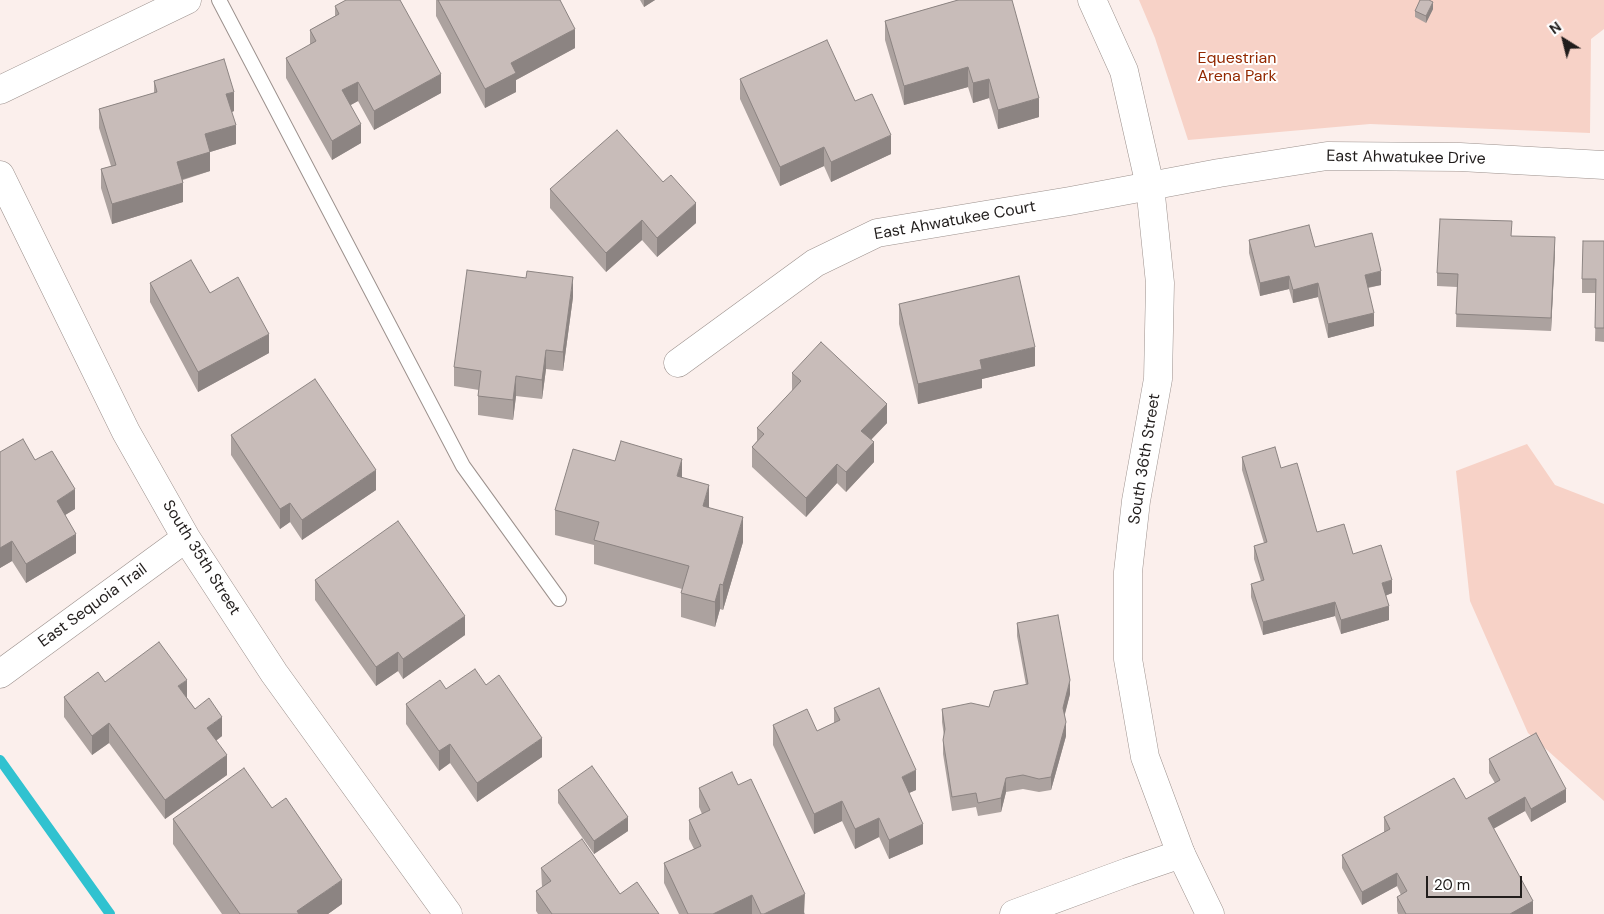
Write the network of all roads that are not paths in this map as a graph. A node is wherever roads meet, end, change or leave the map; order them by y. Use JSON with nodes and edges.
{"nodes":[{"id":1,"x":187,"y":0,"type":"edge"},
{"id":2,"x":219,"y":0,"type":"edge"},
{"id":3,"x":1092,"y":0,"type":"edge"},
{"id":4,"x":0,"y":90,"type":"edge"},
{"id":5,"x":1604,"y":165,"type":"edge"},
{"id":6,"x":0,"y":175,"type":"edge"},
{"id":7,"x":1150,"y":186,"type":"junction"},
{"id":8,"x":678,"y":363,"type":"dead end"},
{"id":9,"x":186,"y":538,"type":"junction"},
{"id":10,"x":560,"y":599,"type":"dead end"},
{"id":11,"x":0,"y":674,"type":"edge"},
{"id":12,"x":1181,"y":854,"type":"junction"},
{"id":13,"x":448,"y":914,"type":"edge"},
{"id":14,"x":1014,"y":914,"type":"edge"},
{"id":15,"x":1210,"y":914,"type":"edge"}],
"edges":[{"from":1,"to":4,"type":"street"},
{"from":2,"to":10,"type":"lane"},
{"from":3,"to":7,"type":"street","name":"South 36th Street"},
{"from":5,"to":7,"type":"street","name":"East Ahwatukee Drive"},
{"from":6,"to":9,"type":"street","name":"South 35th Street"},
{"from":7,"to":8,"type":"street","name":"East Ahwatukee Court"},
{"from":7,"to":12,"type":"street","name":"South 36th Street"},
{"from":9,"to":11,"type":"street","name":"East Sequoia Trail"},
{"from":9,"to":13,"type":"street","name":"South 35th Street"},
{"from":12,"to":14,"type":"street"},
{"from":12,"to":15,"type":"street","name":"South 36th Street"}]}
